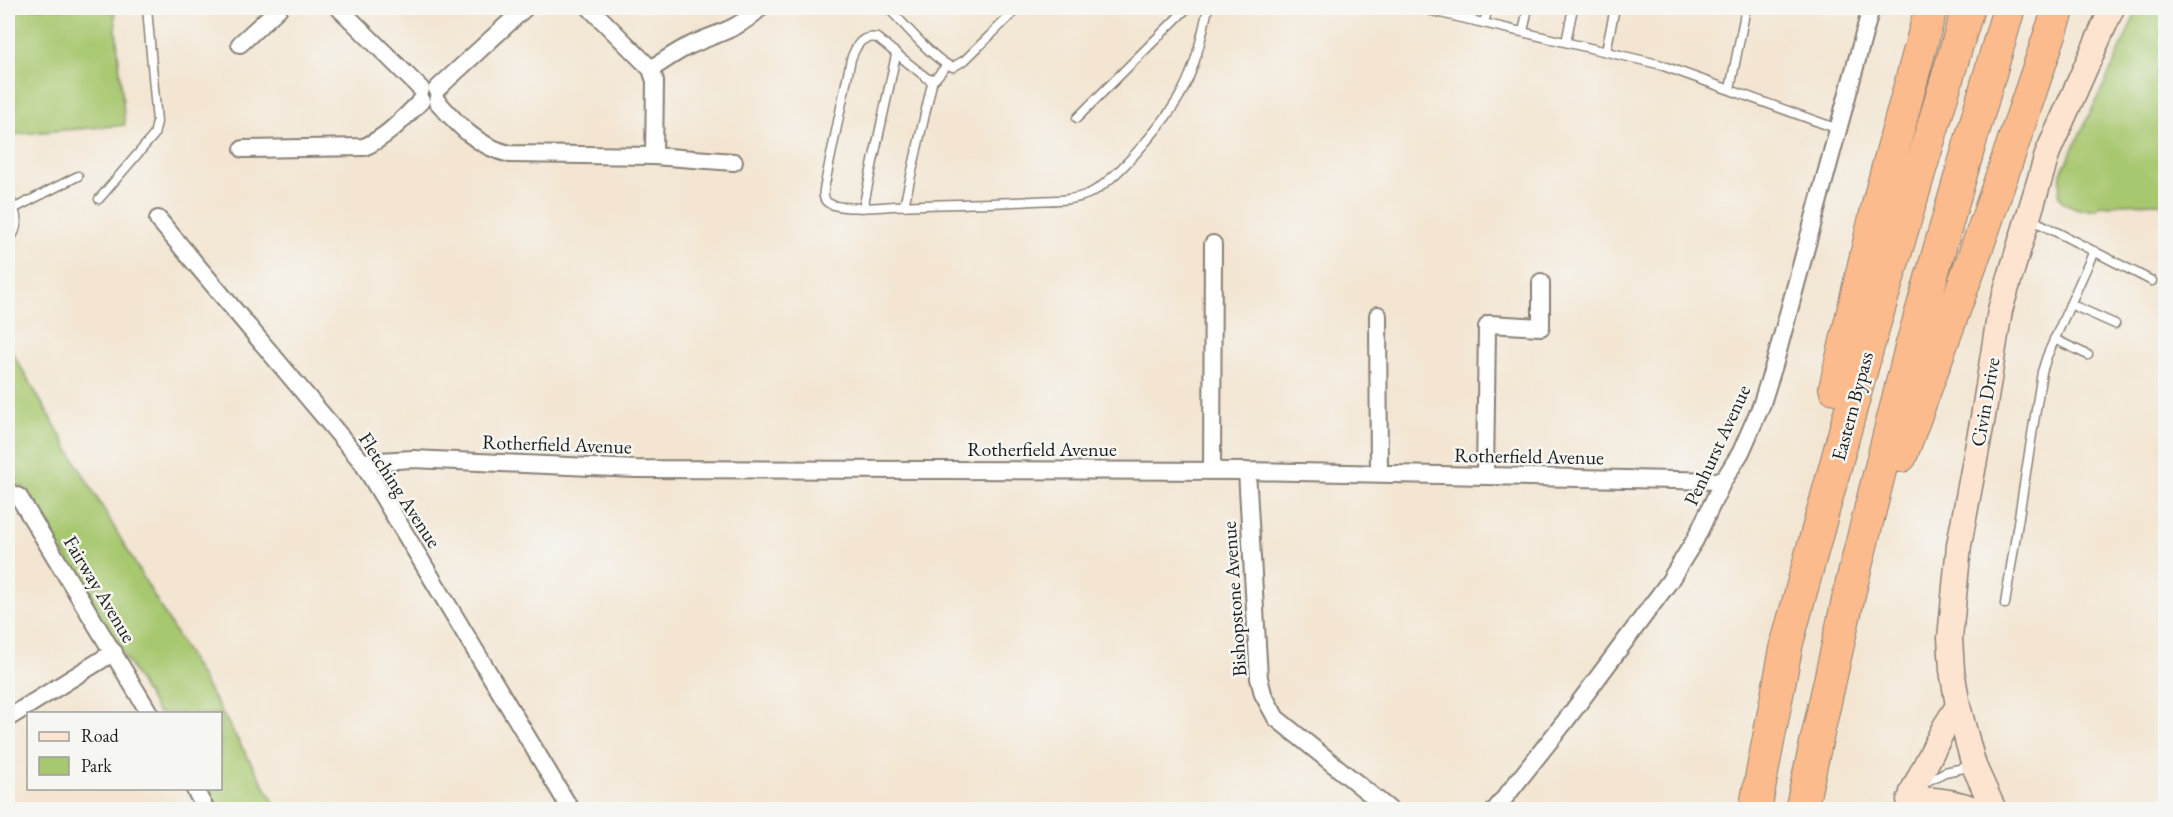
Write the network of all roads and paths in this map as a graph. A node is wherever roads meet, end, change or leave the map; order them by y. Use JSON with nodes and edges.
{"nodes":[{"id":1,"x":147,"y":8,"type":"edge"},
{"id":2,"x":279,"y":8,"type":"edge"},
{"id":3,"x":339,"y":8,"type":"edge"},
{"id":4,"x":525,"y":8,"type":"edge"},
{"id":5,"x":590,"y":8,"type":"edge"},
{"id":6,"x":760,"y":8,"type":"edge"},
{"id":7,"x":888,"y":8,"type":"edge"},
{"id":8,"x":1018,"y":8,"type":"edge"},
{"id":9,"x":1187,"y":8,"type":"edge"},
{"id":10,"x":1208,"y":8,"type":"edge"},
{"id":11,"x":1419,"y":8,"type":"edge"},
{"id":12,"x":1488,"y":8,"type":"edge"},
{"id":13,"x":1528,"y":8,"type":"edge"},
{"id":14,"x":1573,"y":8,"type":"edge"},
{"id":15,"x":1615,"y":8,"type":"edge"},
{"id":16,"x":1746,"y":8,"type":"edge"},
{"id":17,"x":1871,"y":8,"type":"edge"},
{"id":18,"x":1931,"y":8,"type":"edge"},
{"id":19,"x":1968,"y":8,"type":"edge"},
{"id":20,"x":2009,"y":8,"type":"edge"},
{"id":21,"x":2059,"y":8,"type":"edge"},
{"id":22,"x":2067,"y":8,"type":"edge"},
{"id":23,"x":2112,"y":8,"type":"edge"},
{"id":24,"x":1484,"y":23,"type":"junction"},
{"id":25,"x":1523,"y":32,"type":"junction"},
{"id":26,"x":1566,"y":42,"type":"junction"},
{"id":27,"x":240,"y":45,"type":"dead end"},
{"id":28,"x":1606,"y":51,"type":"junction"},
{"id":29,"x":896,"y":55,"type":"junction"},
{"id":30,"x":947,"y":65,"type":"junction"},
{"id":31,"x":651,"y":69,"type":"junction"},
{"id":32,"x":933,"y":79,"type":"junction"},
{"id":33,"x":1730,"y":89,"type":"junction"},
{"id":34,"x":2031,"y":93,"type":"junction"},
{"id":35,"x":429,"y":95,"type":"junction"},
{"id":36,"x":1077,"y":118,"type":"dead end"},
{"id":37,"x":1838,"y":129,"type":"junction"},
{"id":38,"x":243,"y":149,"type":"dead end"},
{"id":39,"x":654,"y":156,"type":"junction"},
{"id":40,"x":734,"y":162,"type":"dead end"},
{"id":41,"x":78,"y":176,"type":"dead end"},
{"id":42,"x":8,"y":196,"type":"edge"},
{"id":43,"x":99,"y":199,"type":"dead end"},
{"id":44,"x":904,"y":206,"type":"junction"},
{"id":45,"x":15,"y":208,"type":"junction"},
{"id":46,"x":863,"y":208,"type":"junction"},
{"id":47,"x":2028,"y":218,"type":"junction"},
{"id":48,"x":158,"y":219,"type":"dead end"},
{"id":49,"x":8,"y":241,"type":"edge"},
{"id":50,"x":1213,"y":244,"type":"dead end"},
{"id":51,"x":2094,"y":251,"type":"junction"},
{"id":52,"x":2152,"y":281,"type":"dead end"},
{"id":53,"x":1541,"y":282,"type":"dead end"},
{"id":54,"x":2070,"y":304,"type":"junction"},
{"id":55,"x":1378,"y":315,"type":"dead end"},
{"id":56,"x":2115,"y":324,"type":"dead end"},
{"id":57,"x":2054,"y":339,"type":"junction"},
{"id":58,"x":2088,"y":355,"type":"dead end"},
{"id":59,"x":362,"y":462,"type":"junction"},
{"id":60,"x":1212,"y":471,"type":"junction"},
{"id":61,"x":1247,"y":471,"type":"junction"},
{"id":62,"x":1379,"y":473,"type":"junction"},
{"id":63,"x":1485,"y":476,"type":"junction"},
{"id":64,"x":1723,"y":481,"type":"junction"},
{"id":65,"x":8,"y":492,"type":"edge"},
{"id":66,"x":1851,"y":586,"type":"junction"},
{"id":67,"x":2004,"y":604,"type":"dead end"},
{"id":68,"x":1787,"y":643,"type":"junction"},
{"id":69,"x":114,"y":652,"type":"junction"},
{"id":70,"x":1958,"y":706,"type":"junction"},
{"id":71,"x":149,"y":712,"type":"edge"},
{"id":72,"x":8,"y":718,"type":"edge"},
{"id":73,"x":1974,"y":766,"type":"junction"},
{"id":74,"x":195,"y":790,"type":"edge"},
{"id":75,"x":1909,"y":801,"type":"edge"},
{"id":76,"x":206,"y":810,"type":"edge"},
{"id":77,"x":571,"y":810,"type":"edge"},
{"id":78,"x":1390,"y":810,"type":"edge"},
{"id":79,"x":1495,"y":810,"type":"edge"},
{"id":80,"x":1755,"y":810,"type":"edge"},
{"id":81,"x":1801,"y":810,"type":"edge"},
{"id":82,"x":1977,"y":810,"type":"edge"},
{"id":83,"x":1994,"y":810,"type":"edge"}],
"edges":[{"from":1,"to":43,"type":"lane"},
{"from":2,"to":27,"type":"street"},
{"from":3,"to":35,"type":"street"},
{"from":4,"to":35,"type":"street"},
{"from":5,"to":31,"type":"street"},
{"from":6,"to":31,"type":"street"},
{"from":7,"to":30,"type":"lane"},
{"from":8,"to":30,"type":"lane"},
{"from":9,"to":36,"type":"lane"},
{"from":10,"to":44,"type":"lane"},
{"from":11,"to":24,"type":"lane"},
{"from":12,"to":24,"type":"lane"},
{"from":13,"to":25,"type":"lane"},
{"from":14,"to":26,"type":"lane"},
{"from":15,"to":28,"type":"lane"},
{"from":16,"to":33,"type":"lane"},
{"from":17,"to":37,"type":"street","name":"Penhurst Avenue"},
{"from":18,"to":68,"type":"highway"},
{"from":19,"to":68,"type":"highway","name":"Eastern Bypass"},
{"from":20,"to":66,"type":"highway"},
{"from":21,"to":34,"type":"highway"},
{"from":22,"to":34,"type":"highway"},
{"from":23,"to":47,"type":"main road","name":"Civin Drive"},
{"from":24,"to":25,"type":"lane"},
{"from":25,"to":26,"type":"lane"},
{"from":26,"to":28,"type":"lane"},
{"from":28,"to":33,"type":"lane"},
{"from":29,"to":32,"type":"lane"},
{"from":29,"to":46,"type":"lane"},
{"from":29,"to":46,"type":"lane"},
{"from":30,"to":32,"type":"lane"},
{"from":31,"to":39,"type":"street"},
{"from":32,"to":44,"type":"lane"},
{"from":33,"to":37,"type":"lane"},
{"from":34,"to":66,"type":"highway"},
{"from":35,"to":38,"type":"street"},
{"from":35,"to":39,"type":"street"},
{"from":37,"to":64,"type":"street","name":"Penhurst Avenue"},
{"from":39,"to":40,"type":"street"},
{"from":41,"to":45,"type":"lane"},
{"from":42,"to":45,"type":"lane"},
{"from":44,"to":46,"type":"lane"},
{"from":45,"to":49,"type":"lane"},
{"from":47,"to":51,"type":"lane"},
{"from":47,"to":70,"type":"main road","name":"Civin Drive"},
{"from":48,"to":59,"type":"street","name":"Fletching Avenue"},
{"from":50,"to":60,"type":"street"},
{"from":51,"to":52,"type":"lane"},
{"from":51,"to":54,"type":"lane"},
{"from":53,"to":63,"type":"street"},
{"from":54,"to":56,"type":"lane"},
{"from":54,"to":57,"type":"lane"},
{"from":55,"to":62,"type":"street"},
{"from":57,"to":58,"type":"lane"},
{"from":57,"to":67,"type":"lane"},
{"from":59,"to":60,"type":"street","name":"Rotherfield Avenue"},
{"from":59,"to":77,"type":"street","name":"Fletching Avenue"},
{"from":60,"to":61,"type":"street","name":"Rotherfield Avenue"},
{"from":61,"to":62,"type":"street","name":"Rotherfield Avenue"},
{"from":61,"to":78,"type":"street","name":"Bishopstone Avenue"},
{"from":62,"to":63,"type":"street","name":"Rotherfield Avenue"},
{"from":63,"to":64,"type":"street","name":"Rotherfield Avenue"},
{"from":64,"to":79,"type":"street","name":"Penhurst Avenue"},
{"from":65,"to":69,"type":"street","name":"Fairway Avenue"},
{"from":66,"to":81,"type":"highway"},
{"from":68,"to":80,"type":"highway","name":"Eastern Bypass"},
{"from":69,"to":71,"type":"street","name":"Fairway Avenue"},
{"from":69,"to":72,"type":"street"},
{"from":70,"to":73,"type":"main road","name":"Civin Drive"},
{"from":70,"to":75,"type":"main road"},
{"from":73,"to":75,"type":"lane"},
{"from":73,"to":83,"type":"main road","name":"Civin Drive"},
{"from":74,"to":76,"type":"street"},
{"from":75,"to":82,"type":"main road"}]}
